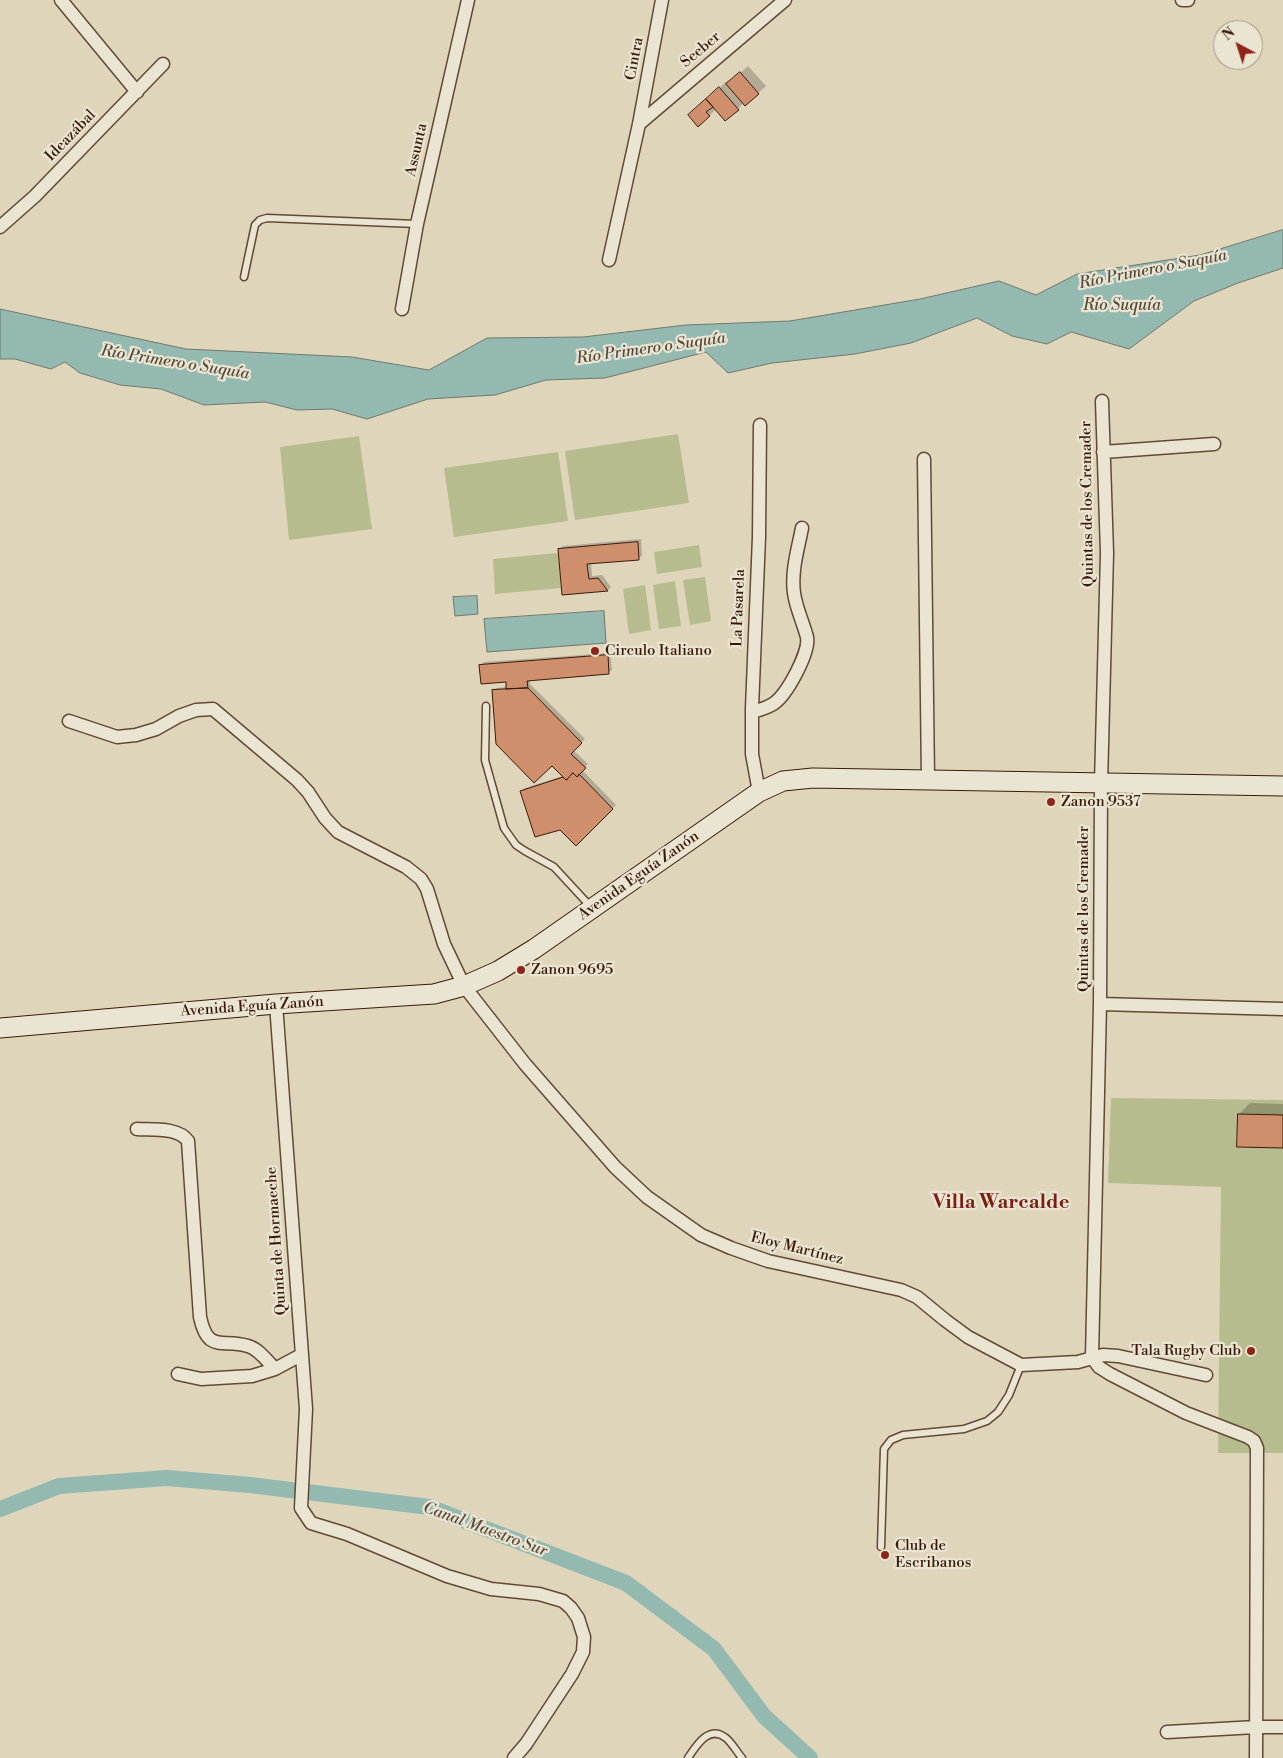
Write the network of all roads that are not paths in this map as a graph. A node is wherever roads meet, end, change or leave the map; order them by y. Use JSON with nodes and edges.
{"nodes":[{"id":1,"x":60,"y":0,"type":"edge"},
{"id":2,"x":468,"y":0,"type":"edge"},
{"id":3,"x":662,"y":0,"type":"edge"},
{"id":4,"x":785,"y":0,"type":"edge"},
{"id":5,"x":1182,"y":0,"type":"edge"},
{"id":6,"x":1188,"y":0,"type":"edge"},
{"id":7,"x":163,"y":64,"type":"dead end"},
{"id":8,"x":137,"y":92,"type":"junction"},
{"id":9,"x":639,"y":124,"type":"junction"},
{"id":10,"x":417,"y":224,"type":"junction"},
{"id":11,"x":0,"y":227,"type":"edge"},
{"id":12,"x":609,"y":260,"type":"dead end"},
{"id":13,"x":244,"y":276,"type":"dead end"},
{"id":14,"x":402,"y":308,"type":"dead end"},
{"id":15,"x":1102,"y":401,"type":"dead end"},
{"id":16,"x":760,"y":425,"type":"dead end"},
{"id":17,"x":1214,"y":444,"type":"dead end"},
{"id":18,"x":1104,"y":452,"type":"junction"},
{"id":19,"x":924,"y":459,"type":"dead end"},
{"id":20,"x":802,"y":528,"type":"dead end"},
{"id":21,"x":486,"y":706,"type":"dead end"},
{"id":22,"x":752,"y":712,"type":"junction"},
{"id":23,"x":69,"y":721,"type":"dead end"},
{"id":24,"x":928,"y":780,"type":"junction"},
{"id":25,"x":1101,"y":784,"type":"junction"},
{"id":26,"x":1283,"y":786,"type":"edge"},
{"id":27,"x":759,"y":792,"type":"junction"},
{"id":28,"x":592,"y":908,"type":"junction"},
{"id":29,"x":464,"y":986,"type":"junction"},
{"id":30,"x":276,"y":1004,"type":"junction"},
{"id":31,"x":1100,"y":1004,"type":"junction"},
{"id":32,"x":1283,"y":1009,"type":"edge"},
{"id":33,"x":0,"y":1028,"type":"edge"},
{"id":34,"x":137,"y":1129,"type":"dead end"},
{"id":35,"x":301,"y":1355,"type":"junction"},
{"id":36,"x":1092,"y":1357,"type":"junction"},
{"id":37,"x":1021,"y":1365,"type":"junction"},
{"id":38,"x":275,"y":1369,"type":"junction"},
{"id":39,"x":178,"y":1374,"type":"dead end"},
{"id":40,"x":1206,"y":1375,"type":"dead end"},
{"id":41,"x":881,"y":1546,"type":"dead end"},
{"id":42,"x":1256,"y":1727,"type":"junction"},
{"id":43,"x":1283,"y":1728,"type":"edge"},
{"id":44,"x":1167,"y":1732,"type":"dead end"},
{"id":45,"x":514,"y":1758,"type":"edge"},
{"id":46,"x":688,"y":1758,"type":"edge"},
{"id":47,"x":742,"y":1758,"type":"edge"},
{"id":48,"x":1256,"y":1758,"type":"edge"}],
"edges":[{"from":1,"to":8,"type":"street"},
{"from":2,"to":10,"type":"street","name":"Assunta"},
{"from":3,"to":9,"type":"street","name":"Cintra"},
{"from":4,"to":9,"type":"street","name":"Seeber"},
{"from":5,"to":6,"type":"street"},
{"from":7,"to":8,"type":"street","name":"Ideazábal"},
{"from":8,"to":11,"type":"street","name":"Ideazábal"},
{"from":9,"to":12,"type":"street","name":"Cintra"},
{"from":10,"to":13,"type":"lane"},
{"from":10,"to":14,"type":"street","name":"Assunta"},
{"from":15,"to":18,"type":"street","name":"Quintas de los Cremader"},
{"from":16,"to":22,"type":"street","name":"La Pasarela"},
{"from":17,"to":18,"type":"street"},
{"from":18,"to":25,"type":"street","name":"Quintas de los Cremader"},
{"from":19,"to":24,"type":"street"},
{"from":20,"to":22,"type":"street"},
{"from":21,"to":28,"type":"lane"},
{"from":22,"to":27,"type":"street","name":"La Pasarela"},
{"from":23,"to":29,"type":"street","name":"Eloy Martínez"},
{"from":24,"to":25,"type":"main road","name":"Avenida Eguía Zanón"},
{"from":24,"to":27,"type":"main road","name":"Avenida Eguía Zanón"},
{"from":25,"to":26,"type":"main road","name":"Avenida Eguía Zanón"},
{"from":25,"to":31,"type":"street","name":"Quintas de los Cremader"},
{"from":27,"to":28,"type":"main road","name":"Avenida Eguía Zanón"},
{"from":28,"to":29,"type":"main road","name":"Avenida Eguía Zanón"},
{"from":29,"to":30,"type":"main road","name":"Avenida Eguía Zanón"},
{"from":29,"to":37,"type":"street","name":"Eloy Martínez"},
{"from":30,"to":33,"type":"main road","name":"Avenida Eguía Zanón"},
{"from":30,"to":35,"type":"street","name":"Quinta de Hormaeche"},
{"from":31,"to":32,"type":"street"},
{"from":31,"to":36,"type":"street","name":"Quintas de los Cremader"},
{"from":34,"to":38,"type":"street"},
{"from":35,"to":38,"type":"street"},
{"from":35,"to":45,"type":"street","name":"Quinta de Hormaeche"},
{"from":36,"to":37,"type":"street"},
{"from":36,"to":40,"type":"street"},
{"from":36,"to":42,"type":"street"},
{"from":37,"to":41,"type":"lane"},
{"from":38,"to":39,"type":"street"},
{"from":42,"to":43,"type":"street"},
{"from":42,"to":44,"type":"street"},
{"from":42,"to":48,"type":"street"},
{"from":46,"to":47,"type":"lane"}]}
